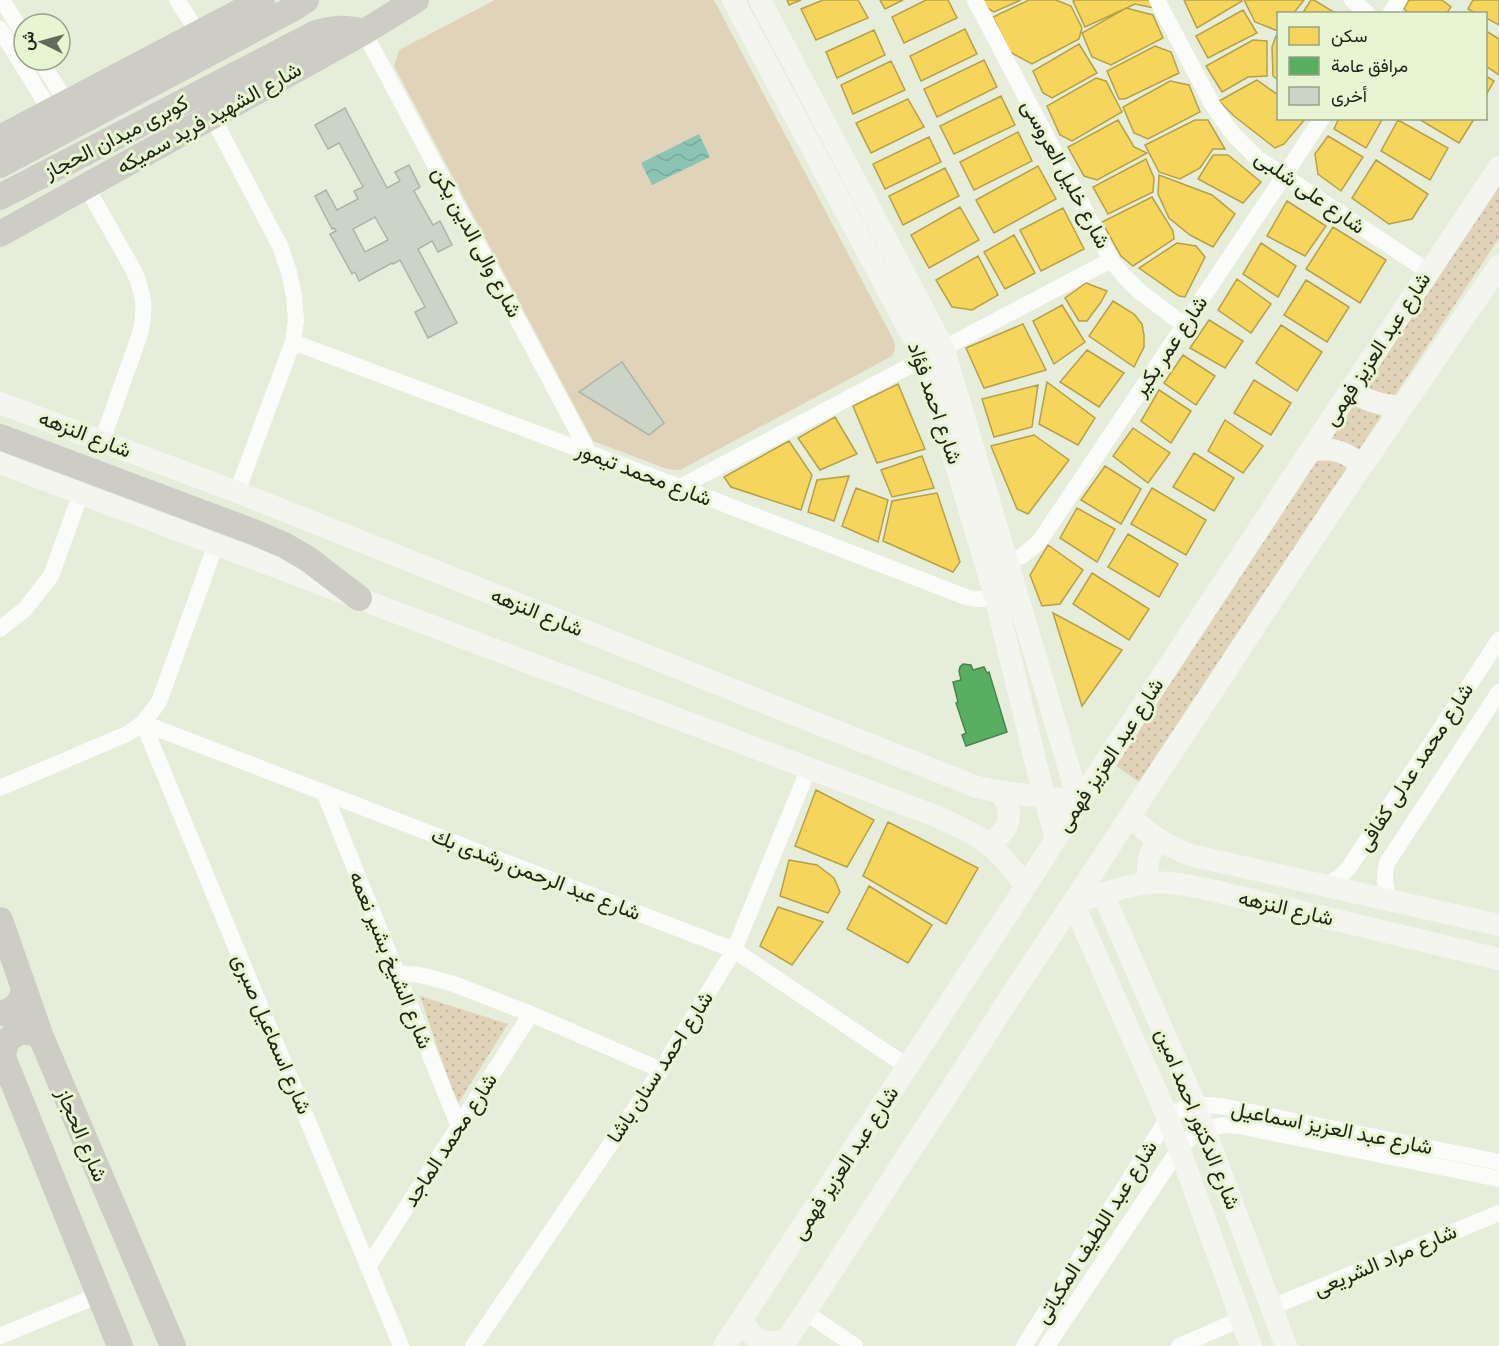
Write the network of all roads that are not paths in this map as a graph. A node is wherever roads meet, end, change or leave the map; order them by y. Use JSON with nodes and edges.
{"nodes":[{"id":1,"x":2,"y":0,"type":"edge"},
{"id":2,"x":177,"y":0,"type":"edge"},
{"id":3,"x":262,"y":0,"type":"edge"},
{"id":4,"x":306,"y":0,"type":"edge"},
{"id":5,"x":416,"y":0,"type":"edge"},
{"id":6,"x":733,"y":0,"type":"edge"},
{"id":7,"x":760,"y":0,"type":"edge"},
{"id":8,"x":975,"y":0,"type":"edge"},
{"id":9,"x":1157,"y":0,"type":"edge"},
{"id":10,"x":1352,"y":0,"type":"edge"},
{"id":11,"x":1366,"y":12,"type":"edge"},
{"id":12,"x":12,"y":16,"type":"edge"},
{"id":13,"x":0,"y":29,"type":"edge"},
{"id":14,"x":364,"y":32,"type":"junction"},
{"id":15,"x":198,"y":34,"type":"junction"},
{"id":16,"x":45,"y":72,"type":"edge"},
{"id":17,"x":59,"y":108,"type":"junction"},
{"id":18,"x":212,"y":116,"type":"junction"},
{"id":19,"x":1321,"y":120,"type":"edge"},
{"id":20,"x":0,"y":138,"type":"edge"},
{"id":21,"x":0,"y":165,"type":"edge"},
{"id":22,"x":1499,"y":166,"type":"edge"},
{"id":23,"x":1284,"y":176,"type":"junction"},
{"id":24,"x":86,"y":186,"type":"junction"},
{"id":25,"x":0,"y":197,"type":"edge"},
{"id":26,"x":0,"y":234,"type":"edge"},
{"id":27,"x":1111,"y":260,"type":"junction"},
{"id":28,"x":1499,"y":266,"type":"edge"},
{"id":29,"x":1429,"y":272,"type":"junction"},
{"id":30,"x":1184,"y":325,"type":"junction"},
{"id":31,"x":293,"y":342,"type":"junction"},
{"id":32,"x":934,"y":352,"type":"junction"},
{"id":33,"x":1350,"y":390,"type":"junction"},
{"id":34,"x":0,"y":403,"type":"edge"},
{"id":35,"x":1402,"y":406,"type":"junction"},
{"id":36,"x":0,"y":436,"type":"edge"},
{"id":37,"x":102,"y":441,"type":"junction"},
{"id":38,"x":1310,"y":451,"type":"junction"},
{"id":39,"x":589,"y":453,"type":"junction"},
{"id":40,"x":0,"y":463,"type":"edge"},
{"id":41,"x":1362,"y":465,"type":"junction"},
{"id":42,"x":680,"y":487,"type":"junction"},
{"id":43,"x":237,"y":492,"type":"junction"},
{"id":44,"x":81,"y":493,"type":"junction"},
{"id":45,"x":216,"y":544,"type":"junction"},
{"id":46,"x":1008,"y":562,"type":"junction"},
{"id":47,"x":995,"y":596,"type":"junction"},
{"id":48,"x":359,"y":598,"type":"junction"},
{"id":49,"x":0,"y":629,"type":"edge"},
{"id":50,"x":1499,"y":640,"type":"edge"},
{"id":51,"x":1499,"y":692,"type":"edge"},
{"id":52,"x":1459,"y":701,"type":"junction"},
{"id":53,"x":1494,"y":709,"type":"edge"},
{"id":54,"x":143,"y":723,"type":"junction"},
{"id":55,"x":809,"y":768,"type":"junction"},
{"id":56,"x":0,"y":788,"type":"edge"},
{"id":57,"x":324,"y":792,"type":"junction"},
{"id":58,"x":1000,"y":792,"type":"junction"},
{"id":59,"x":1044,"y":796,"type":"junction"},
{"id":60,"x":1079,"y":802,"type":"junction"},
{"id":61,"x":1130,"y":817,"type":"junction"},
{"id":62,"x":1056,"y":838,"type":"junction"},
{"id":63,"x":1158,"y":840,"type":"junction"},
{"id":64,"x":987,"y":843,"type":"junction"},
{"id":65,"x":1150,"y":883,"type":"junction"},
{"id":66,"x":1324,"y":885,"type":"junction"},
{"id":67,"x":1026,"y":886,"type":"junction"},
{"id":68,"x":1103,"y":894,"type":"junction"},
{"id":69,"x":1390,"y":900,"type":"junction"},
{"id":70,"x":1073,"y":903,"type":"junction"},
{"id":71,"x":0,"y":920,"type":"edge"},
{"id":72,"x":1499,"y":925,"type":"edge"},
{"id":73,"x":734,"y":950,"type":"junction"},
{"id":74,"x":1499,"y":959,"type":"edge"},
{"id":75,"x":397,"y":973,"type":"junction"},
{"id":76,"x":24,"y":991,"type":"junction"},
{"id":77,"x":0,"y":1013,"type":"edge"},
{"id":78,"x":531,"y":1014,"type":"junction"},
{"id":79,"x":40,"y":1037,"type":"junction"},
{"id":80,"x":1,"y":1053,"type":"edge"},
{"id":81,"x":908,"y":1067,"type":"junction"},
{"id":82,"x":661,"y":1070,"type":"junction"},
{"id":83,"x":1195,"y":1104,"type":"junction"},
{"id":84,"x":1168,"y":1118,"type":"junction"},
{"id":85,"x":459,"y":1127,"type":"junction"},
{"id":86,"x":1204,"y":1129,"type":"junction"},
{"id":87,"x":1179,"y":1149,"type":"junction"},
{"id":88,"x":1499,"y":1162,"type":"edge"},
{"id":89,"x":1499,"y":1179,"type":"edge"},
{"id":90,"x":1499,"y":1213,"type":"edge"},
{"id":91,"x":368,"y":1267,"type":"junction"},
{"id":92,"x":99,"y":1295,"type":"junction"},
{"id":93,"x":1272,"y":1307,"type":"junction"},
{"id":94,"x":805,"y":1312,"type":"junction"},
{"id":95,"x":1241,"y":1319,"type":"junction"},
{"id":96,"x":742,"y":1320,"type":"junction"},
{"id":97,"x":0,"y":1336,"type":"edge"},
{"id":98,"x":786,"y":1342,"type":"edge"},
{"id":99,"x":120,"y":1346,"type":"edge"},
{"id":100,"x":173,"y":1346,"type":"edge"},
{"id":101,"x":401,"y":1346,"type":"edge"},
{"id":102,"x":472,"y":1346,"type":"edge"},
{"id":103,"x":724,"y":1346,"type":"edge"},
{"id":104,"x":855,"y":1346,"type":"edge"},
{"id":105,"x":1024,"y":1346,"type":"edge"},
{"id":106,"x":1047,"y":1346,"type":"edge"},
{"id":107,"x":1179,"y":1346,"type":"edge"},
{"id":108,"x":1251,"y":1346,"type":"edge"},
{"id":109,"x":1286,"y":1346,"type":"edge"}],
"edges":[{"from":1,"to":12,"type":"street"},
{"from":2,"to":15,"type":"street"},
{"from":3,"to":15,"type":"main road"},
{"from":4,"to":21,"type":"main road","name":"كوبرى ميدان الحجاز"},
{"from":5,"to":14,"type":"main road","name":"شارع الشهيد فريد سميكه"},
{"from":6,"to":32,"type":"main road","name":"شارع احمد فؤاد"},
{"from":7,"to":32,"type":"main road","name":"شارع احمد فؤاد"},
{"from":8,"to":27,"type":"street","name":"شارع خليل العروسى"},
{"from":9,"to":23,"type":"street","name":"شارع على شلبى"},
{"from":10,"to":11,"type":"street"},
{"from":13,"to":17,"type":"street"},
{"from":14,"to":18,"type":"main road","name":"شارع الشهيد فريد سميكه"},
{"from":14,"to":25,"type":"main road","name":"كوبرى ميدان الحجاز"},
{"from":14,"to":39,"type":"street","name":"شارع والى الدين يكن"},
{"from":15,"to":17,"type":"main road"},
{"from":16,"to":17,"type":"street"},
{"from":17,"to":20,"type":"main road"},
{"from":18,"to":24,"type":"main road","name":"شارع الشهيد فريد سميكه"},
{"from":18,"to":31,"type":"street"},
{"from":19,"to":23,"type":"street","name":"شارع عمر بكير"},
{"from":22,"to":29,"type":"main road","name":"شارع عبد العزيز فهمى"},
{"from":23,"to":29,"type":"street","name":"شارع على شلبى"},
{"from":23,"to":30,"type":"street","name":"شارع عمر بكير"},
{"from":24,"to":26,"type":"main road","name":"شارع الشهيد فريد سميكه"},
{"from":24,"to":37,"type":"street"},
{"from":27,"to":30,"type":"street","name":"شارع خليل العروسى"},
{"from":27,"to":32,"type":"street"},
{"from":28,"to":35,"type":"main road"},
{"from":29,"to":33,"type":"main road","name":"شارع عبد العزيز فهمى"},
{"from":30,"to":46,"type":"street","name":"شارع عمر بكير"},
{"from":31,"to":39,"type":"street","name":"شارع محمد تيمور"},
{"from":31,"to":43,"type":"street"},
{"from":32,"to":42,"type":"street"},
{"from":32,"to":46,"type":"main road","name":"شارع احمد فؤاد"},
{"from":32,"to":47,"type":"main road","name":"شارع احمد فؤاد"},
{"from":33,"to":35,"type":"main road"},
{"from":33,"to":38,"type":"main road","name":"شارع عبد العزيز فهمى"},
{"from":34,"to":37,"type":"main road","name":"شارع النزهه"},
{"from":35,"to":41,"type":"main road"},
{"from":36,"to":48,"type":"main road"},
{"from":37,"to":43,"type":"main road","name":"شارع النزهه"},
{"from":38,"to":41,"type":"main road"},
{"from":38,"to":60,"type":"main road","name":"شارع عبد العزيز فهمى"},
{"from":39,"to":42,"type":"street","name":"شارع محمد تيمور"},
{"from":40,"to":44,"type":"main road"},
{"from":41,"to":61,"type":"main road"},
{"from":42,"to":47,"type":"street","name":"شارع محمد تيمور"},
{"from":43,"to":58,"type":"main road","name":"شارع النزهه"},
{"from":44,"to":45,"type":"main road"},
{"from":44,"to":49,"type":"street"},
{"from":45,"to":48,"type":"main road"},
{"from":45,"to":54,"type":"street"},
{"from":46,"to":60,"type":"main road","name":"شارع احمد فؤاد"},
{"from":47,"to":59,"type":"main road","name":"شارع احمد فؤاد"},
{"from":48,"to":55,"type":"main road"},
{"from":50,"to":52,"type":"street","name":"شارع محمد عدلى كفافى"},
{"from":51,"to":53,"type":"street","name":"شارع محمد عدلى كفافى"},
{"from":52,"to":53,"type":"street"},
{"from":52,"to":66,"type":"street","name":"شارع محمد عدلى كفافى"},
{"from":53,"to":69,"type":"street","name":"شارع محمد عدلى كفافى"},
{"from":54,"to":56,"type":"street"},
{"from":54,"to":57,"type":"street","name":"شارع عبد الرحمن رشدى بك"},
{"from":54,"to":91,"type":"street","name":"شارع اسماعيل صبرى"},
{"from":55,"to":64,"type":"main road"},
{"from":55,"to":73,"type":"street","name":"شارع احمد سنان باشا"},
{"from":57,"to":73,"type":"street","name":"شارع عبد الرحمن رشدى بك"},
{"from":57,"to":75,"type":"street","name":"شارع الشيخ بشير نعمه"},
{"from":58,"to":59,"type":"main road","name":"شارع النزهه"},
{"from":58,"to":64,"type":"main road"},
{"from":59,"to":60,"type":"main road","name":"شارع النزهه"},
{"from":59,"to":62,"type":"main road","name":"شارع احمد فؤاد"},
{"from":60,"to":62,"type":"main road","name":"شارع عبد العزيز فهمى"},
{"from":61,"to":63,"type":"main road","name":"شارع النزهه"},
{"from":61,"to":70,"type":"main road"},
{"from":62,"to":67,"type":"main road","name":"شارع عبد العزيز فهمى"},
{"from":63,"to":65,"type":"main road"},
{"from":63,"to":66,"type":"main road","name":"شارع النزهه"},
{"from":64,"to":67,"type":"main road"},
{"from":65,"to":68,"type":"main road","name":"شارع النزهه"},
{"from":65,"to":74,"type":"main road","name":"شارع النزهه"},
{"from":66,"to":69,"type":"main road","name":"شارع النزهه"},
{"from":67,"to":81,"type":"main road","name":"شارع عبد العزيز فهمى"},
{"from":68,"to":70,"type":"main road","name":"شارع النزهه"},
{"from":68,"to":83,"type":"main road","name":"شارع الدكتور احمد امين"},
{"from":69,"to":72,"type":"main road","name":"شارع النزهه"},
{"from":70,"to":84,"type":"main road","name":"شارع الدكتور احمد امين"},
{"from":70,"to":94,"type":"main road"},
{"from":71,"to":76,"type":"main road","name":"شارع الحجاز"},
{"from":73,"to":81,"type":"street","name":"شارع عبد الرحمن رشدى بك"},
{"from":73,"to":82,"type":"street","name":"شارع احمد سنان باشا"},
{"from":75,"to":78,"type":"street"},
{"from":75,"to":85,"type":"street","name":"شارع الشيخ بشير نعمه"},
{"from":76,"to":77,"type":"main road"},
{"from":76,"to":79,"type":"main road","name":"شارع الحجاز"},
{"from":78,"to":82,"type":"street"},
{"from":78,"to":85,"type":"street","name":"شارع محمد الماجد"},
{"from":79,"to":80,"type":"main road"},
{"from":79,"to":100,"type":"main road","name":"شارع الحجاز"},
{"from":80,"to":92,"type":"main road","name":"شارع الحجاز"},
{"from":81,"to":96,"type":"main road","name":"شارع عبد العزيز فهمى"},
{"from":82,"to":102,"type":"street","name":"شارع احمد سنان باشا"},
{"from":83,"to":84,"type":"street"},
{"from":83,"to":86,"type":"main road","name":"شارع الدكتور احمد امين"},
{"from":83,"to":88,"type":"street","name":"شارع عبد العزيز اسماعيل"},
{"from":84,"to":87,"type":"main road","name":"شارع الدكتور احمد امين"},
{"from":84,"to":105,"type":"street","name":"شارع عبد اللطيف المكباتى"},
{"from":85,"to":91,"type":"street","name":"شارع محمد الماجد"},
{"from":86,"to":87,"type":"street","name":"شارع عبد العزيز اسماعيل"},
{"from":86,"to":89,"type":"street","name":"شارع عبد العزيز اسماعيل"},
{"from":86,"to":93,"type":"main road","name":"شارع الدكتور احمد امين"},
{"from":87,"to":95,"type":"main road","name":"شارع الدكتور احمد امين"},
{"from":87,"to":106,"type":"street","name":"شارع عبد اللطيف المكباتى"},
{"from":90,"to":93,"type":"street","name":"شارع مراد الشريعى"},
{"from":91,"to":101,"type":"street","name":"شارع اسماعيل صبرى"},
{"from":92,"to":97,"type":"street"},
{"from":92,"to":99,"type":"main road","name":"شارع الحجاز"},
{"from":93,"to":109,"type":"main road","name":"شارع الدكتور احمد امين"},
{"from":94,"to":98,"type":"main road"},
{"from":94,"to":104,"type":"street"},
{"from":95,"to":107,"type":"street"},
{"from":95,"to":108,"type":"main road","name":"شارع الدكتور احمد امين"},
{"from":96,"to":98,"type":"main road"},
{"from":96,"to":103,"type":"main road","name":"شارع عبد العزيز فهمى"}]}
